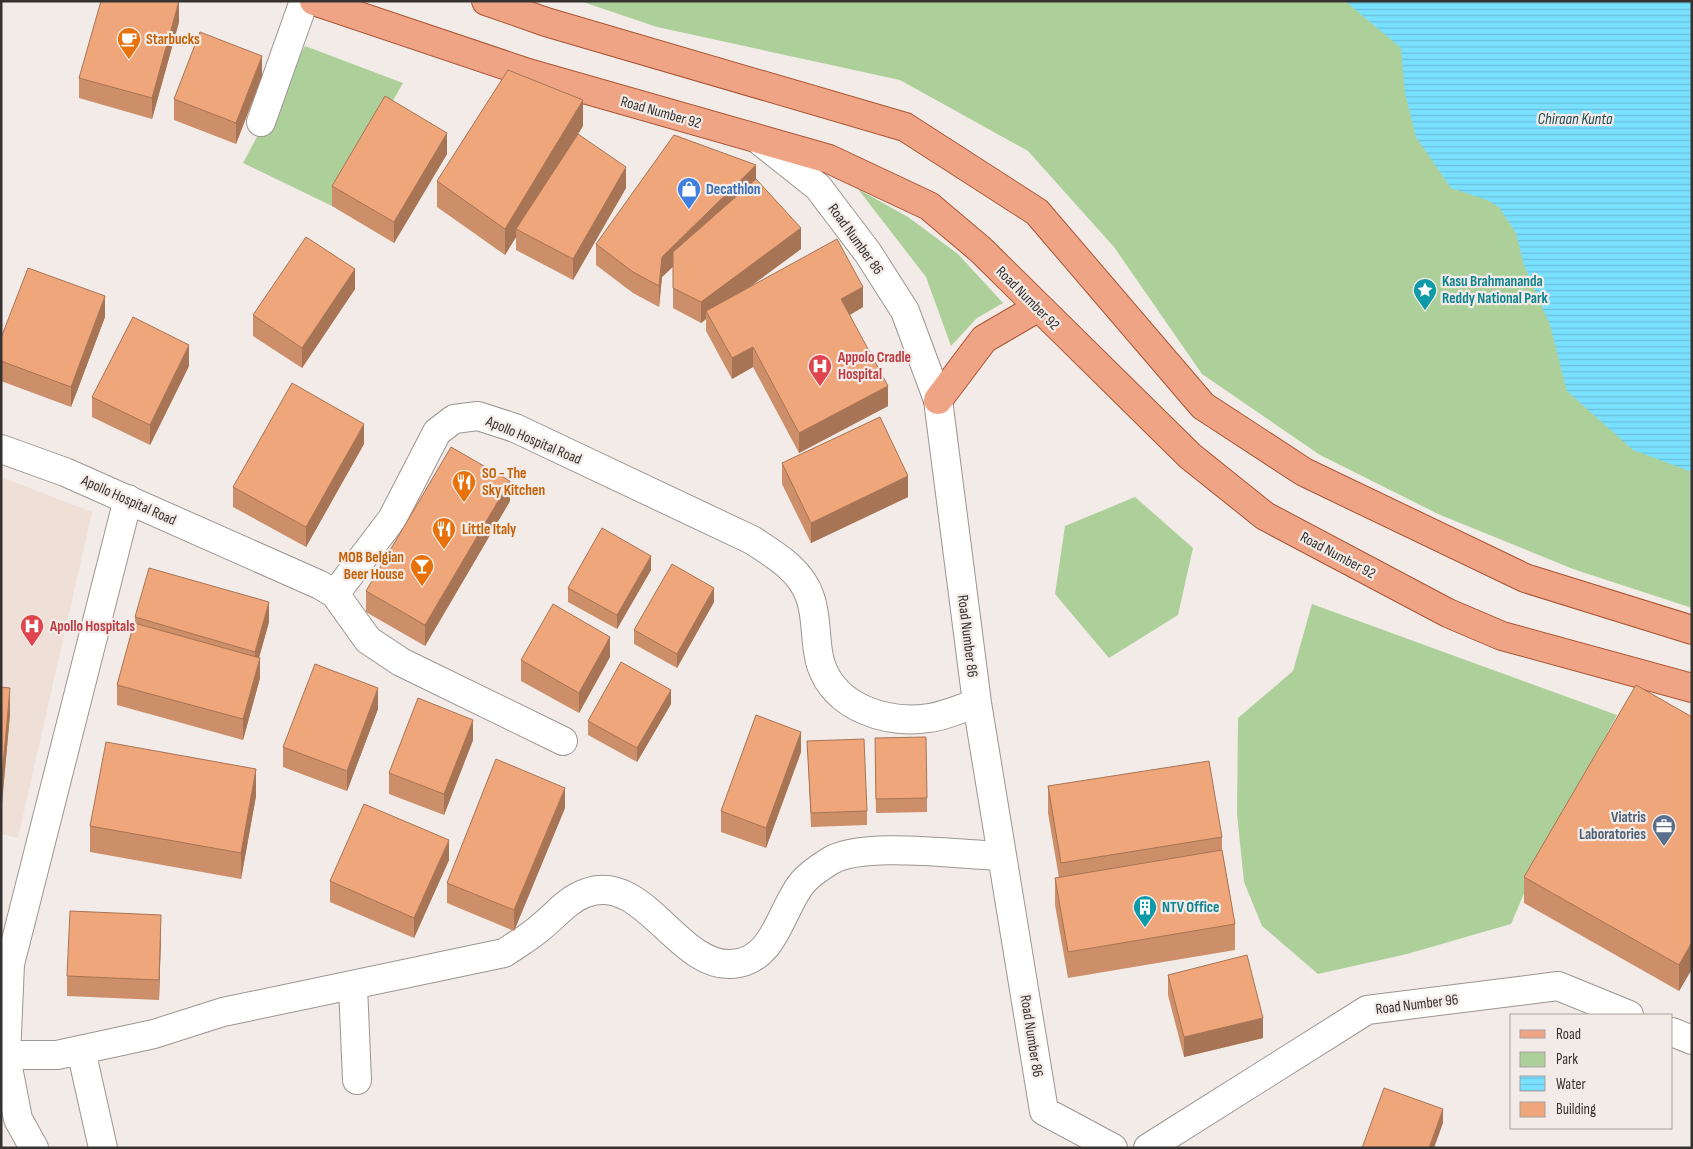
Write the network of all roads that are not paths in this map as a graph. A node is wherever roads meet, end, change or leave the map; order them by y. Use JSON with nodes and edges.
{"nodes":[{"id":1,"x":304,"y":1,"type":"edge"},
{"id":2,"x":314,"y":1,"type":"edge"},
{"id":3,"x":486,"y":1,"type":"edge"},
{"id":4,"x":261,"y":122,"type":"dead end"},
{"id":5,"x":760,"y":140,"type":"junction"},
{"id":6,"x":1037,"y":308,"type":"junction"},
{"id":7,"x":938,"y":400,"type":"junction"},
{"id":8,"x":1,"y":449,"type":"edge"},
{"id":9,"x":128,"y":499,"type":"junction"},
{"id":10,"x":335,"y":594,"type":"junction"},
{"id":11,"x":1692,"y":630,"type":"edge"},
{"id":12,"x":1692,"y":688,"type":"edge"},
{"id":13,"x":977,"y":703,"type":"junction"},
{"id":14,"x":564,"y":741,"type":"dead end"},
{"id":15,"x":1002,"y":856,"type":"junction"},
{"id":16,"x":353,"y":986,"type":"junction"},
{"id":17,"x":1627,"y":1014,"type":"edge"},
{"id":18,"x":1673,"y":1032,"type":"edge"},
{"id":19,"x":1692,"y":1040,"type":"edge"},
{"id":20,"x":82,"y":1050,"type":"junction"},
{"id":21,"x":4,"y":1056,"type":"edge"},
{"id":22,"x":357,"y":1080,"type":"dead end"},
{"id":23,"x":10,"y":1123,"type":"edge"},
{"id":24,"x":34,"y":1148,"type":"edge"},
{"id":25,"x":104,"y":1148,"type":"edge"},
{"id":26,"x":1113,"y":1148,"type":"edge"},
{"id":27,"x":1148,"y":1148,"type":"edge"}],
"edges":[{"from":1,"to":4,"type":"street"},
{"from":2,"to":5,"type":"main road","name":"Road Number 92"},
{"from":3,"to":11,"type":"main road"},
{"from":5,"to":6,"type":"main road","name":"Road Number 92"},
{"from":5,"to":7,"type":"street","name":"Road Number 86"},
{"from":6,"to":7,"type":"main road"},
{"from":6,"to":12,"type":"main road","name":"Road Number 92"},
{"from":7,"to":13,"type":"street","name":"Road Number 86"},
{"from":8,"to":9,"type":"street","name":"Apollo Hospital Road"},
{"from":9,"to":10,"type":"street","name":"Apollo Hospital Road"},
{"from":9,"to":21,"type":"street"},
{"from":10,"to":13,"type":"street","name":"Apollo Hospital Road"},
{"from":10,"to":14,"type":"street"},
{"from":13,"to":15,"type":"street","name":"Road Number 86"},
{"from":15,"to":16,"type":"street"},
{"from":15,"to":26,"type":"street","name":"Road Number 86"},
{"from":16,"to":20,"type":"street"},
{"from":16,"to":22,"type":"street"},
{"from":17,"to":27,"type":"street","name":"Road Number 96"},
{"from":18,"to":19,"type":"street"},
{"from":20,"to":21,"type":"street"},
{"from":20,"to":25,"type":"street"},
{"from":21,"to":23,"type":"street"},
{"from":23,"to":24,"type":"street"}]}
